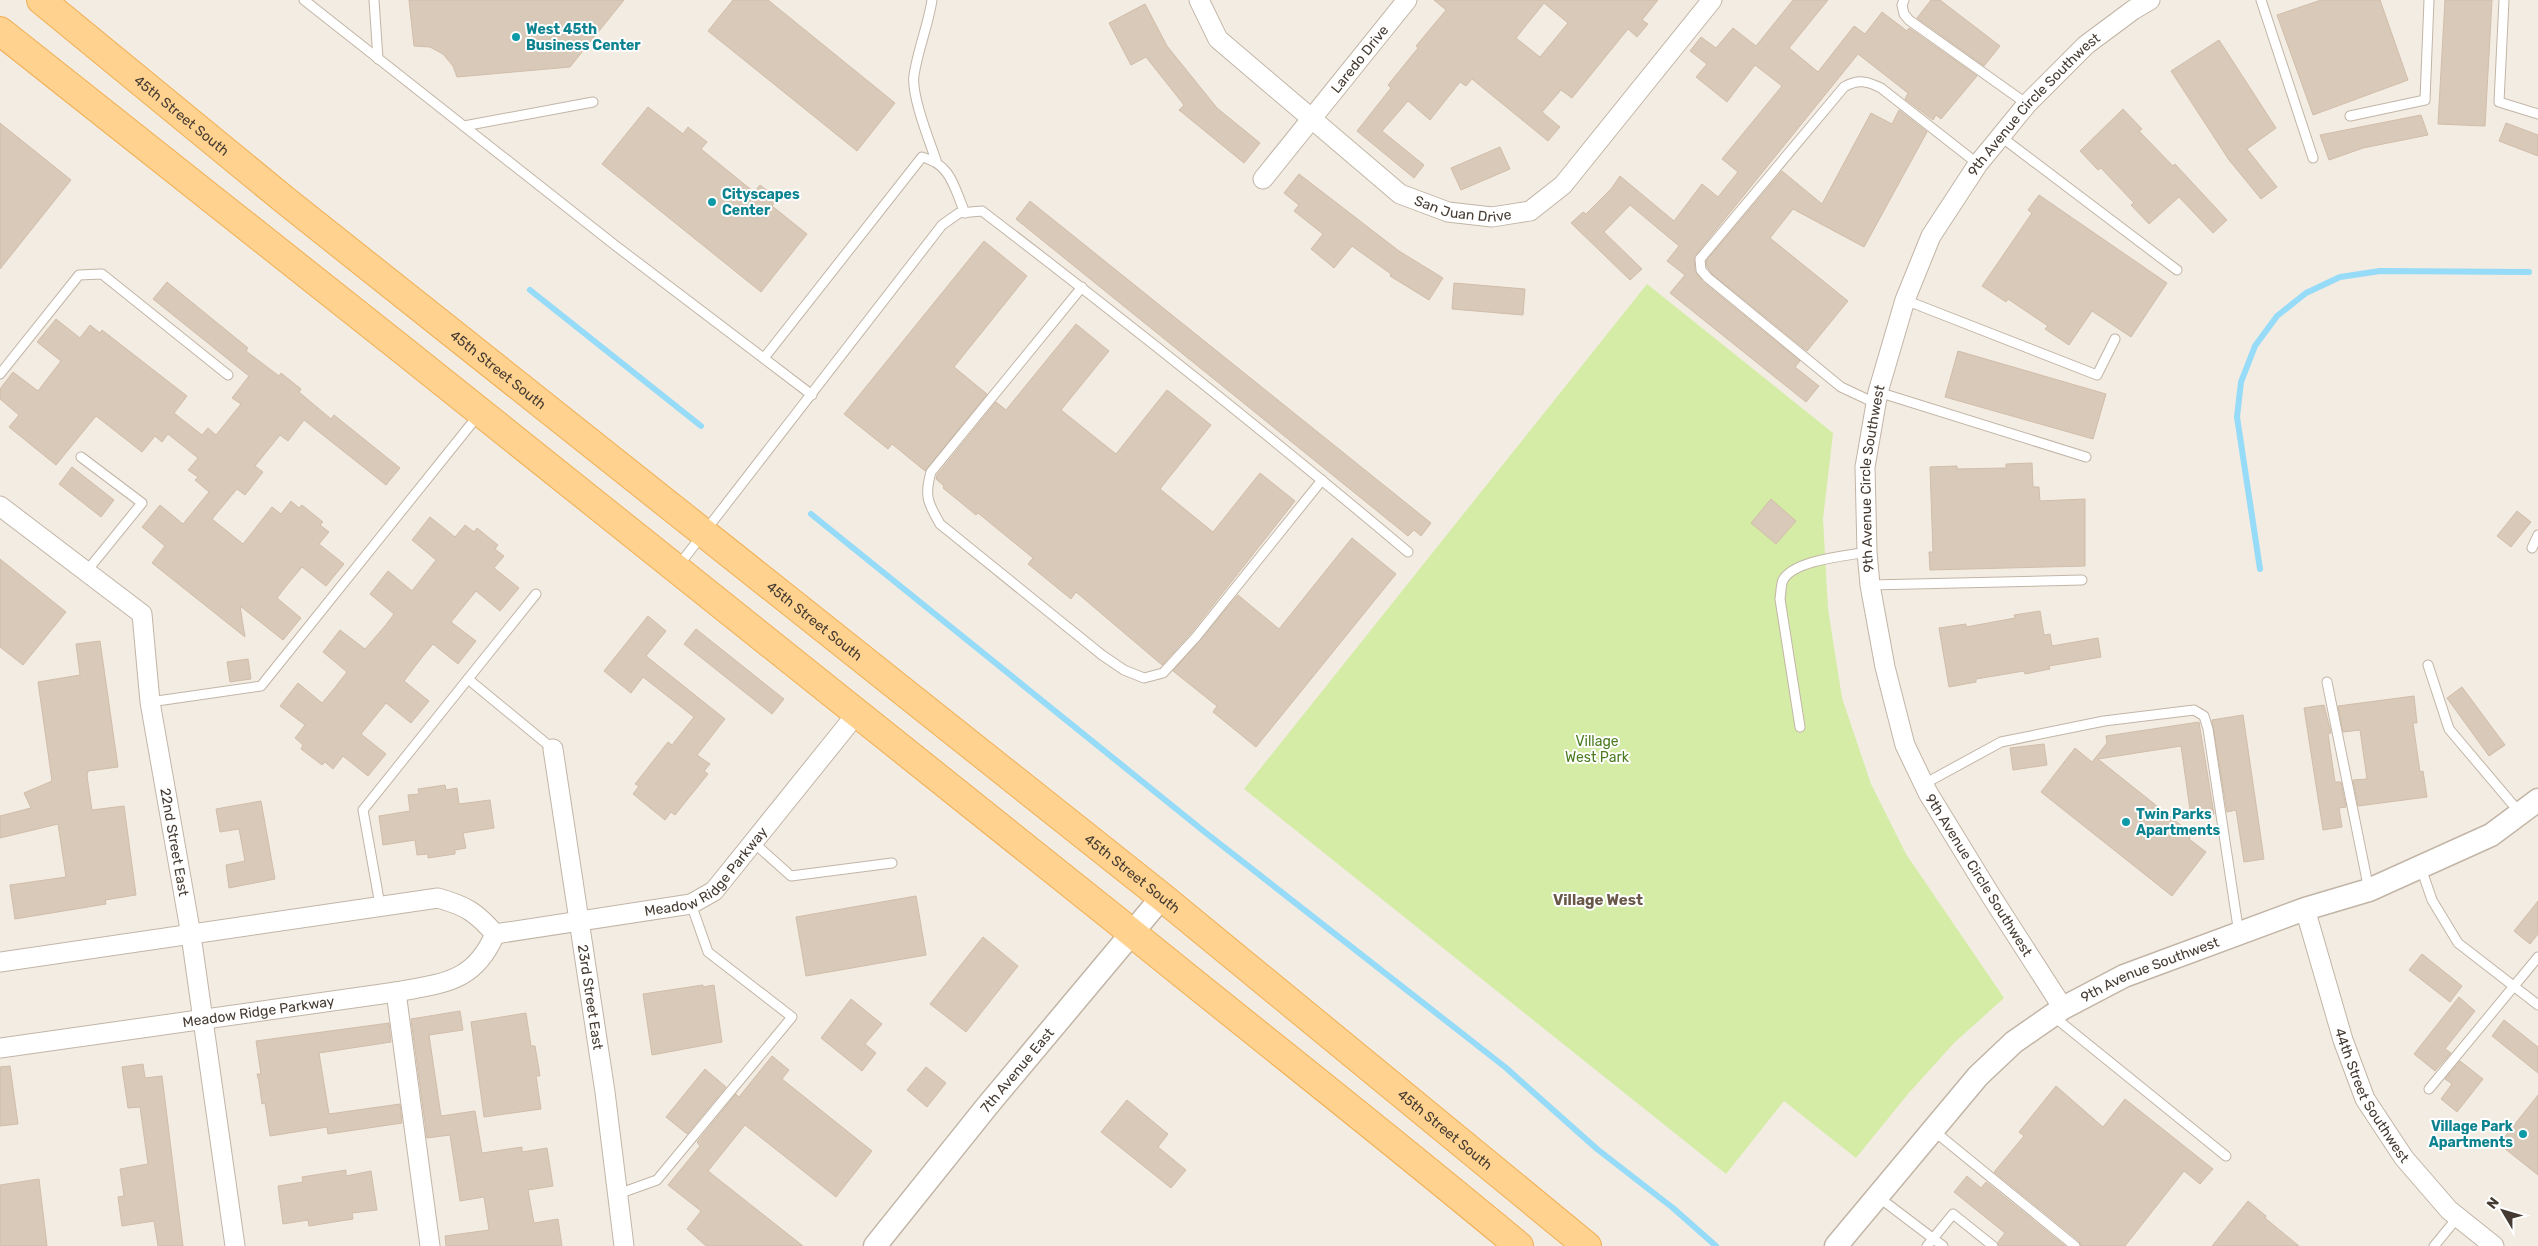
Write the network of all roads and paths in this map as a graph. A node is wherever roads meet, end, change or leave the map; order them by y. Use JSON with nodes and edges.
{"nodes":[{"id":1,"x":40,"y":0,"type":"edge"},
{"id":2,"x":304,"y":0,"type":"edge"},
{"id":3,"x":374,"y":0,"type":"edge"},
{"id":4,"x":932,"y":0,"type":"edge"},
{"id":5,"x":1199,"y":0,"type":"edge"},
{"id":6,"x":1407,"y":0,"type":"edge"},
{"id":7,"x":1712,"y":0,"type":"edge"},
{"id":8,"x":1904,"y":0,"type":"edge"},
{"id":9,"x":2150,"y":0,"type":"edge"},
{"id":10,"x":2260,"y":0,"type":"edge"},
{"id":11,"x":2429,"y":0,"type":"edge"},
{"id":12,"x":2504,"y":0,"type":"edge"},
{"id":13,"x":0,"y":31,"type":"edge"},
{"id":14,"x":378,"y":59,"type":"junction"},
{"id":15,"x":593,"y":102,"type":"dead end"},
{"id":16,"x":2027,"y":104,"type":"junction"},
{"id":17,"x":2538,"y":114,"type":"edge"},
{"id":18,"x":2350,"y":116,"type":"dead end"},
{"id":19,"x":1312,"y":119,"type":"junction"},
{"id":20,"x":464,"y":126,"type":"junction"},
{"id":21,"x":2000,"y":136,"type":"junction"},
{"id":22,"x":2313,"y":158,"type":"dead end"},
{"id":23,"x":936,"y":160,"type":"junction"},
{"id":24,"x":1978,"y":164,"type":"junction"},
{"id":25,"x":1263,"y":179,"type":"dead end"},
{"id":26,"x":965,"y":213,"type":"junction"},
{"id":27,"x":2177,"y":270,"type":"dead end"},
{"id":28,"x":1082,"y":288,"type":"junction"},
{"id":29,"x":1905,"y":300,"type":"junction"},
{"id":30,"x":2115,"y":339,"type":"dead end"},
{"id":31,"x":764,"y":358,"type":"junction"},
{"id":32,"x":0,"y":374,"type":"edge"},
{"id":33,"x":228,"y":375,"type":"dead end"},
{"id":34,"x":812,"y":395,"type":"junction"},
{"id":35,"x":1877,"y":398,"type":"junction"},
{"id":36,"x":481,"y":411,"type":"junction"},
{"id":37,"x":2086,"y":457,"type":"dead end"},
{"id":38,"x":81,"y":458,"type":"dead end"},
{"id":39,"x":1322,"y":480,"type":"junction"},
{"id":40,"x":0,"y":506,"type":"edge"},
{"id":41,"x":704,"y":534,"type":"junction"},
{"id":42,"x":2538,"y":535,"type":"edge"},
{"id":43,"x":2532,"y":548,"type":"dead end"},
{"id":44,"x":1408,"y":552,"type":"dead end"},
{"id":45,"x":1867,"y":552,"type":"junction"},
{"id":46,"x":677,"y":568,"type":"junction"},
{"id":47,"x":86,"y":572,"type":"junction"},
{"id":48,"x":2082,"y":580,"type":"dead end"},
{"id":49,"x":1870,"y":585,"type":"junction"},
{"id":50,"x":536,"y":594,"type":"dead end"},
{"id":51,"x":2428,"y":666,"type":"dead end"},
{"id":52,"x":468,"y":679,"type":"junction"},
{"id":53,"x":2327,"y":682,"type":"dead end"},
{"id":54,"x":150,"y":702,"type":"junction"},
{"id":55,"x":858,"y":712,"type":"junction"},
{"id":56,"x":1800,"y":727,"type":"dead end"},
{"id":57,"x":553,"y":749,"type":"joint"},
{"id":58,"x":1924,"y":784,"type":"junction"},
{"id":59,"x":2538,"y":800,"type":"edge"},
{"id":60,"x":2520,"y":814,"type":"junction"},
{"id":61,"x":753,"y":842,"type":"junction"},
{"id":62,"x":892,"y":864,"type":"dead end"},
{"id":63,"x":2421,"y":867,"type":"junction"},
{"id":64,"x":2369,"y":890,"type":"junction"},
{"id":65,"x":1162,"y":897,"type":"junction"},
{"id":66,"x":691,"y":904,"type":"junction"},
{"id":67,"x":380,"y":905,"type":"junction"},
{"id":68,"x":2305,"y":909,"type":"junction"},
{"id":69,"x":580,"y":921,"type":"junction"},
{"id":70,"x":1132,"y":933,"type":"junction"},
{"id":71,"x":192,"y":934,"type":"junction"},
{"id":72,"x":495,"y":934,"type":"junction"},
{"id":73,"x":2239,"y":934,"type":"junction"},
{"id":74,"x":2538,"y":957,"type":"edge"},
{"id":75,"x":0,"y":962,"type":"edge"},
{"id":76,"x":2514,"y":986,"type":"junction"},
{"id":77,"x":396,"y":992,"type":"junction"},
{"id":78,"x":2538,"y":1005,"type":"edge"},
{"id":79,"x":2058,"y":1012,"type":"junction"},
{"id":80,"x":204,"y":1018,"type":"junction"},
{"id":81,"x":0,"y":1048,"type":"edge"},
{"id":82,"x":2428,"y":1088,"type":"dead end"},
{"id":83,"x":1932,"y":1130,"type":"junction"},
{"id":84,"x":2226,"y":1156,"type":"dead end"},
{"id":85,"x":618,"y":1194,"type":"junction"},
{"id":86,"x":1877,"y":1195,"type":"junction"},
{"id":87,"x":2458,"y":1217,"type":"junction"},
{"id":88,"x":1930,"y":1242,"type":"edge"},
{"id":89,"x":235,"y":1246,"type":"edge"},
{"id":90,"x":430,"y":1246,"type":"edge"},
{"id":91,"x":624,"y":1246,"type":"edge"},
{"id":92,"x":875,"y":1246,"type":"edge"},
{"id":93,"x":1519,"y":1246,"type":"edge"},
{"id":94,"x":1587,"y":1246,"type":"edge"},
{"id":95,"x":1836,"y":1246,"type":"edge"},
{"id":96,"x":1943,"y":1246,"type":"edge"},
{"id":97,"x":1993,"y":1246,"type":"edge"},
{"id":98,"x":2075,"y":1246,"type":"edge"},
{"id":99,"x":2434,"y":1246,"type":"edge"},
{"id":100,"x":2494,"y":1246,"type":"edge"}],
"edges":[{"from":1,"to":41,"type":"main road","name":"45th Street South"},
{"from":2,"to":14,"type":"lane"},
{"from":3,"to":14,"type":"lane"},
{"from":4,"to":23,"type":"lane"},
{"from":5,"to":19,"type":"street","name":"San Juan Drive"},
{"from":6,"to":19,"type":"street","name":"Laredo Drive"},
{"from":7,"to":19,"type":"street","name":"San Juan Drive"},
{"from":8,"to":16,"type":"lane"},
{"from":9,"to":16,"type":"street","name":"9th Avenue Circle Southwest"},
{"from":10,"to":22,"type":"lane"},
{"from":11,"to":18,"type":"lane"},
{"from":12,"to":17,"type":"lane"},
{"from":13,"to":36,"type":"main road"},
{"from":14,"to":20,"type":"lane"},
{"from":15,"to":20,"type":"lane"},
{"from":16,"to":21,"type":"street","name":"9th Avenue Circle Southwest"},
{"from":19,"to":25,"type":"street","name":"Laredo Drive"},
{"from":20,"to":31,"type":"lane"},
{"from":21,"to":24,"type":"street","name":"9th Avenue Circle Southwest"},
{"from":21,"to":27,"type":"lane"},
{"from":23,"to":26,"type":"lane"},
{"from":23,"to":31,"type":"lane"},
{"from":24,"to":29,"type":"street","name":"9th Avenue Circle Southwest"},
{"from":24,"to":35,"type":"lane"},
{"from":26,"to":28,"type":"lane"},
{"from":26,"to":34,"type":"lane"},
{"from":28,"to":39,"type":"lane"},
{"from":28,"to":39,"type":"lane"},
{"from":29,"to":30,"type":"lane"},
{"from":29,"to":35,"type":"street","name":"9th Avenue Circle Southwest"},
{"from":31,"to":34,"type":"lane"},
{"from":32,"to":33,"type":"lane"},
{"from":34,"to":41,"type":"lane"},
{"from":35,"to":37,"type":"lane"},
{"from":35,"to":45,"type":"street","name":"9th Avenue Circle Southwest"},
{"from":36,"to":46,"type":"main road"},
{"from":36,"to":54,"type":"lane"},
{"from":38,"to":47,"type":"lane"},
{"from":39,"to":44,"type":"lane"},
{"from":40,"to":47,"type":"street","name":"22nd Street East"},
{"from":41,"to":46,"type":"lane"},
{"from":41,"to":65,"type":"main road","name":"45th Street South"},
{"from":42,"to":43,"type":"lane"},
{"from":45,"to":49,"type":"street","name":"9th Avenue Circle Southwest"},
{"from":45,"to":56,"type":"lane"},
{"from":46,"to":55,"type":"main road"},
{"from":47,"to":54,"type":"street","name":"22nd Street East"},
{"from":48,"to":49,"type":"lane"},
{"from":49,"to":58,"type":"street","name":"9th Avenue Circle Southwest"},
{"from":50,"to":52,"type":"lane"},
{"from":51,"to":60,"type":"lane"},
{"from":52,"to":57,"type":"lane"},
{"from":52,"to":67,"type":"lane"},
{"from":53,"to":64,"type":"lane"},
{"from":54,"to":71,"type":"street","name":"22nd Street East"},
{"from":55,"to":61,"type":"street","name":"Meadow Ridge Parkway"},
{"from":55,"to":70,"type":"main road"},
{"from":57,"to":69,"type":"street","name":"23rd Street East"},
{"from":58,"to":73,"type":"lane"},
{"from":58,"to":79,"type":"street","name":"9th Avenue Circle Southwest"},
{"from":59,"to":60,"type":"street","name":"9th Avenue Southwest"},
{"from":60,"to":63,"type":"street","name":"9th Avenue Southwest"},
{"from":61,"to":62,"type":"lane"},
{"from":61,"to":66,"type":"street","name":"Meadow Ridge Parkway"},
{"from":63,"to":64,"type":"street","name":"9th Avenue Southwest"},
{"from":63,"to":76,"type":"lane"},
{"from":64,"to":68,"type":"street","name":"9th Avenue Southwest"},
{"from":65,"to":70,"type":"street","name":"7th Avenue East"},
{"from":65,"to":94,"type":"main road","name":"45th Street South"},
{"from":66,"to":69,"type":"street","name":"Meadow Ridge Parkway"},
{"from":66,"to":85,"type":"lane"},
{"from":67,"to":71,"type":"street"},
{"from":67,"to":72,"type":"street"},
{"from":68,"to":73,"type":"street","name":"9th Avenue Southwest"},
{"from":68,"to":87,"type":"street","name":"44th Street Southwest"},
{"from":69,"to":72,"type":"street","name":"Meadow Ridge Parkway"},
{"from":69,"to":85,"type":"street","name":"23rd Street East"},
{"from":70,"to":92,"type":"street","name":"7th Avenue East"},
{"from":70,"to":93,"type":"main road"},
{"from":71,"to":75,"type":"street"},
{"from":71,"to":80,"type":"street","name":"22nd Street East"},
{"from":72,"to":77,"type":"street","name":"Meadow Ridge Parkway"},
{"from":73,"to":79,"type":"street","name":"9th Avenue Southwest"},
{"from":74,"to":76,"type":"lane"},
{"from":76,"to":78,"type":"lane"},
{"from":76,"to":82,"type":"lane"},
{"from":77,"to":80,"type":"street","name":"Meadow Ridge Parkway"},
{"from":77,"to":90,"type":"street"},
{"from":79,"to":83,"type":"street","name":"9th Avenue Southwest"},
{"from":79,"to":84,"type":"lane"},
{"from":80,"to":81,"type":"street","name":"Meadow Ridge Parkway"},
{"from":80,"to":89,"type":"street","name":"22nd Street East"},
{"from":83,"to":86,"type":"street","name":"9th Avenue Southwest"},
{"from":83,"to":98,"type":"lane"},
{"from":85,"to":91,"type":"street","name":"23rd Street East"},
{"from":86,"to":88,"type":"lane"},
{"from":86,"to":95,"type":"street","name":"9th Avenue Southwest"},
{"from":87,"to":99,"type":"lane"},
{"from":87,"to":100,"type":"street","name":"44th Street Southwest"},
{"from":88,"to":96,"type":"lane"},
{"from":88,"to":97,"type":"lane"}]}
